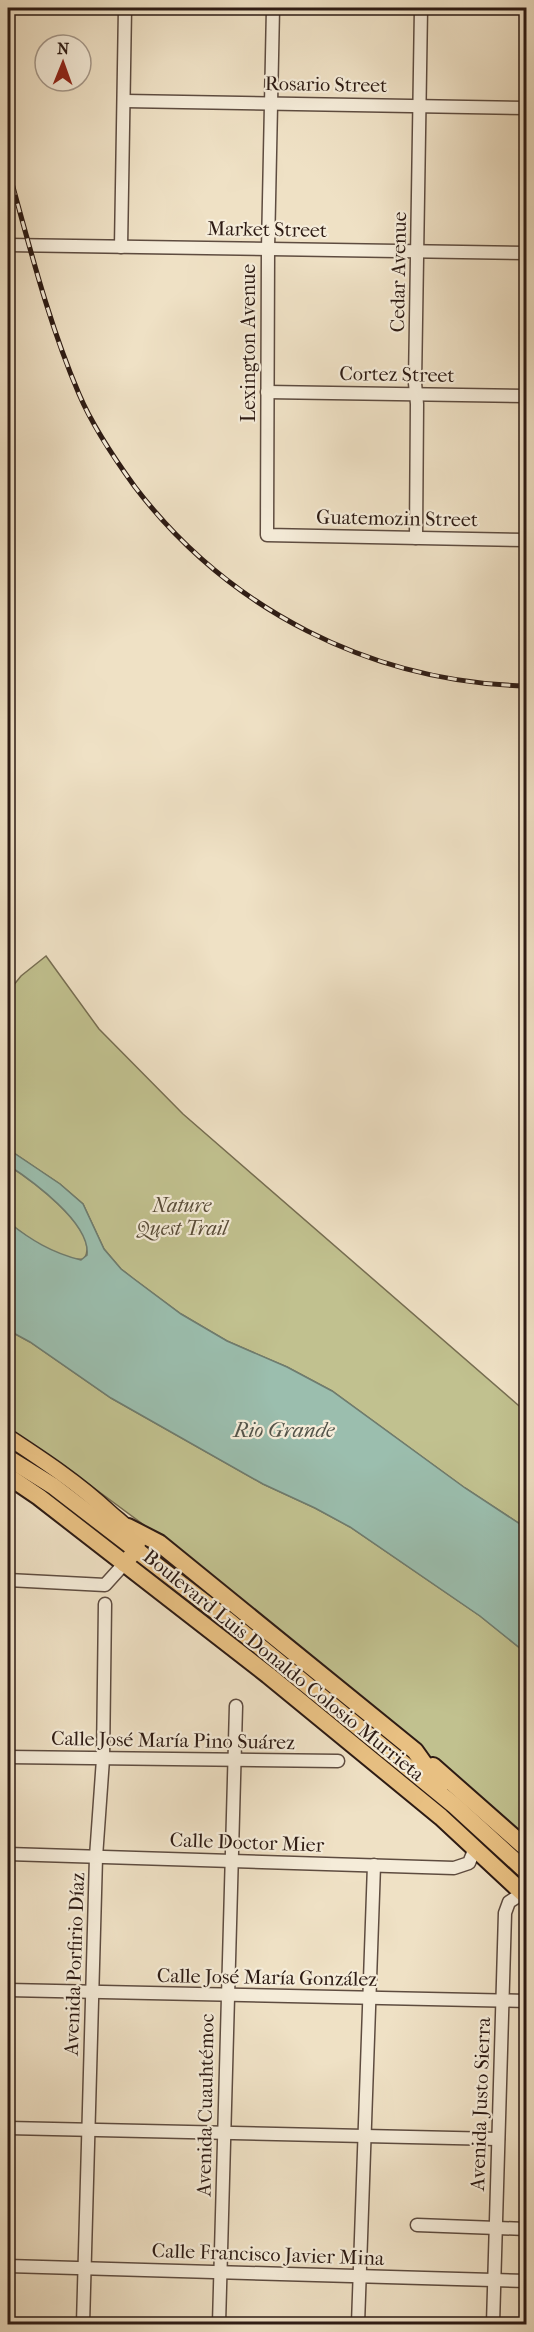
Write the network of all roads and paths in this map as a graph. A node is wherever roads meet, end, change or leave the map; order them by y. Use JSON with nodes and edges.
{"nodes":[{"id":1,"x":125,"y":8,"type":"edge"},
{"id":2,"x":273,"y":8,"type":"edge"},
{"id":3,"x":422,"y":8,"type":"edge"},
{"id":4,"x":125,"y":100,"type":"junction"},
{"id":5,"x":271,"y":102,"type":"junction"},
{"id":6,"x":420,"y":106,"type":"junction"},
{"id":7,"x":526,"y":108,"type":"edge"},
{"id":8,"x":8,"y":245,"type":"edge"},
{"id":9,"x":121,"y":247,"type":"junction"},
{"id":10,"x":268,"y":249,"type":"junction"},
{"id":11,"x":418,"y":251,"type":"junction"},
{"id":12,"x":526,"y":253,"type":"edge"},
{"id":13,"x":267,"y":392,"type":"junction"},
{"id":14,"x":416,"y":393,"type":"junction"},
{"id":15,"x":526,"y":396,"type":"edge"},
{"id":16,"x":267,"y":535,"type":"joint"},
{"id":17,"x":416,"y":538,"type":"junction"},
{"id":18,"x":526,"y":540,"type":"edge"},
{"id":19,"x":8,"y":1437,"type":"edge"},
{"id":20,"x":8,"y":1458,"type":"edge"},
{"id":21,"x":8,"y":1476,"type":"edge"},
{"id":22,"x":128,"y":1527,"type":"junction"},
{"id":23,"x":136,"y":1550,"type":"junction"},
{"id":24,"x":124,"y":1564,"type":"junction"},
{"id":25,"x":8,"y":1580,"type":"edge"},
{"id":26,"x":105,"y":1604,"type":"dead end"},
{"id":27,"x":236,"y":1706,"type":"dead end"},
{"id":28,"x":415,"y":1751,"type":"junction"},
{"id":29,"x":8,"y":1757,"type":"edge"},
{"id":30,"x":103,"y":1759,"type":"junction"},
{"id":31,"x":234,"y":1761,"type":"junction"},
{"id":32,"x":339,"y":1761,"type":"dead end"},
{"id":33,"x":455,"y":1806,"type":"junction"},
{"id":34,"x":475,"y":1848,"type":"junction"},
{"id":35,"x":526,"y":1848,"type":"edge"},
{"id":36,"x":8,"y":1854,"type":"edge"},
{"id":37,"x":96,"y":1857,"type":"junction"},
{"id":38,"x":231,"y":1861,"type":"junction"},
{"id":39,"x":374,"y":1865,"type":"junction"},
{"id":40,"x":526,"y":1871,"type":"edge"},
{"id":41,"x":525,"y":1895,"type":"edge"},
{"id":42,"x":8,"y":1990,"type":"edge"},
{"id":43,"x":92,"y":1993,"type":"junction"},
{"id":44,"x":228,"y":1996,"type":"junction"},
{"id":45,"x":369,"y":1999,"type":"junction"},
{"id":46,"x":502,"y":2001,"type":"junction"},
{"id":47,"x":526,"y":2001,"type":"edge"},
{"id":48,"x":8,"y":2128,"type":"edge"},
{"id":49,"x":88,"y":2130,"type":"junction"},
{"id":50,"x":224,"y":2133,"type":"junction"},
{"id":51,"x":365,"y":2136,"type":"junction"},
{"id":52,"x":498,"y":2139,"type":"junction"},
{"id":53,"x":417,"y":2225,"type":"dead end"},
{"id":54,"x":496,"y":2228,"type":"junction"},
{"id":55,"x":526,"y":2229,"type":"edge"},
{"id":56,"x":8,"y":2266,"type":"edge"},
{"id":57,"x":84,"y":2268,"type":"junction"},
{"id":58,"x":220,"y":2272,"type":"junction"},
{"id":59,"x":360,"y":2276,"type":"junction"},
{"id":60,"x":494,"y":2280,"type":"junction"},
{"id":61,"x":526,"y":2281,"type":"edge"},
{"id":62,"x":82,"y":2325,"type":"edge"},
{"id":63,"x":219,"y":2325,"type":"edge"},
{"id":64,"x":358,"y":2325,"type":"edge"},
{"id":65,"x":493,"y":2325,"type":"edge"}],
"edges":[{"from":1,"to":4,"type":"street"},
{"from":2,"to":5,"type":"street","name":"Lexington Avenue"},
{"from":3,"to":6,"type":"street","name":"Cedar Avenue"},
{"from":4,"to":5,"type":"street","name":"Rosario Street"},
{"from":4,"to":9,"type":"street"},
{"from":5,"to":6,"type":"street","name":"Rosario Street"},
{"from":5,"to":10,"type":"street","name":"Lexington Avenue"},
{"from":6,"to":7,"type":"street","name":"Rosario Street"},
{"from":6,"to":11,"type":"street","name":"Cedar Avenue"},
{"from":8,"to":9,"type":"street","name":"Market Street"},
{"from":9,"to":10,"type":"street","name":"Market Street"},
{"from":10,"to":11,"type":"street","name":"Market Street"},
{"from":10,"to":13,"type":"street","name":"Lexington Avenue"},
{"from":11,"to":12,"type":"street","name":"Market Street"},
{"from":11,"to":14,"type":"street","name":"Cedar Avenue"},
{"from":13,"to":14,"type":"street","name":"Cortez Street"},
{"from":13,"to":16,"type":"street","name":"Lexington Avenue"},
{"from":14,"to":15,"type":"street","name":"Cortez Street"},
{"from":14,"to":17,"type":"street","name":"Cedar Avenue"},
{"from":16,"to":17,"type":"street","name":"Guatemozin Street"},
{"from":17,"to":18,"type":"street","name":"Guatemozin Street"},
{"from":19,"to":22,"type":"main road"},
{"from":20,"to":23,"type":"highway","name":"Boulevard Luis Donaldo Colosio Murrieta"},
{"from":21,"to":24,"type":"highway","name":"Boulevard Luis Donaldo Colosio Murrieta"},
{"from":22,"to":23,"type":"main road","name":"Boulevard Luis Donaldo Colosio Murrieta"},
{"from":22,"to":28,"type":"highway"},
{"from":23,"to":24,"type":"main road"},
{"from":23,"to":33,"type":"highway","name":"Boulevard Luis Donaldo Colosio Murrieta"},
{"from":24,"to":25,"type":"street"},
{"from":24,"to":34,"type":"highway","name":"Boulevard Luis Donaldo Colosio Murrieta"},
{"from":26,"to":30,"type":"street","name":"Avenida Porfirio Díaz"},
{"from":27,"to":31,"type":"street","name":"Avenida Cuauhtémoc"},
{"from":28,"to":33,"type":"highway"},
{"from":28,"to":35,"type":"highway"},
{"from":29,"to":30,"type":"street","name":"Calle José María Pino Suárez"},
{"from":30,"to":31,"type":"street","name":"Calle José María Pino Suárez"},
{"from":30,"to":37,"type":"street","name":"Avenida Porfirio Díaz"},
{"from":31,"to":32,"type":"street","name":"Calle José María Pino Suárez"},
{"from":31,"to":38,"type":"street","name":"Avenida Cuauhtémoc"},
{"from":33,"to":40,"type":"highway","name":"Boulevard Luis Donaldo Colosio Murrieta"},
{"from":34,"to":39,"type":"street","name":"Calle Doctor Mier"},
{"from":34,"to":41,"type":"highway","name":"Boulevard Luis Donaldo Colosio Murrieta"},
{"from":36,"to":37,"type":"street","name":"Calle Doctor Mier"},
{"from":37,"to":38,"type":"street","name":"Calle Doctor Mier"},
{"from":37,"to":43,"type":"street","name":"Avenida Porfirio Díaz"},
{"from":38,"to":39,"type":"street","name":"Calle Doctor Mier"},
{"from":38,"to":44,"type":"street","name":"Avenida Cuauhtémoc"},
{"from":39,"to":45,"type":"street"},
{"from":41,"to":46,"type":"street","name":"Avenida Justo Sierra"},
{"from":42,"to":43,"type":"street","name":"Calle José María González"},
{"from":43,"to":44,"type":"street","name":"Calle José María González"},
{"from":43,"to":49,"type":"street","name":"Avenida Porfirio Díaz"},
{"from":44,"to":45,"type":"street","name":"Calle José María González"},
{"from":44,"to":50,"type":"street","name":"Avenida Cuauhtémoc"},
{"from":45,"to":46,"type":"street","name":"Calle José María González"},
{"from":45,"to":51,"type":"street"},
{"from":46,"to":47,"type":"street","name":"Calle José María González"},
{"from":46,"to":52,"type":"street","name":"Avenida Justo Sierra"},
{"from":48,"to":49,"type":"street"},
{"from":49,"to":50,"type":"street"},
{"from":49,"to":57,"type":"street","name":"Avenida Porfirio Díaz"},
{"from":50,"to":51,"type":"street"},
{"from":50,"to":58,"type":"street","name":"Avenida Cuauhtémoc"},
{"from":51,"to":52,"type":"street"},
{"from":51,"to":59,"type":"street"},
{"from":52,"to":54,"type":"street","name":"Avenida Justo Sierra"},
{"from":53,"to":54,"type":"street"},
{"from":54,"to":55,"type":"street"},
{"from":54,"to":60,"type":"street","name":"Avenida Justo Sierra"},
{"from":56,"to":57,"type":"street","name":"Calle Francisco Javier Mina"},
{"from":57,"to":58,"type":"street","name":"Calle Francisco Javier Mina"},
{"from":57,"to":62,"type":"street","name":"Avenida Porfirio Díaz"},
{"from":58,"to":59,"type":"street","name":"Calle Francisco Javier Mina"},
{"from":58,"to":63,"type":"street","name":"Avenida Cuauhtémoc"},
{"from":59,"to":60,"type":"street","name":"Calle Francisco Javier Mina"},
{"from":59,"to":64,"type":"street"},
{"from":60,"to":61,"type":"street","name":"Calle Francisco Javier Mina"},
{"from":60,"to":65,"type":"street","name":"Avenida Justo Sierra"}]}
